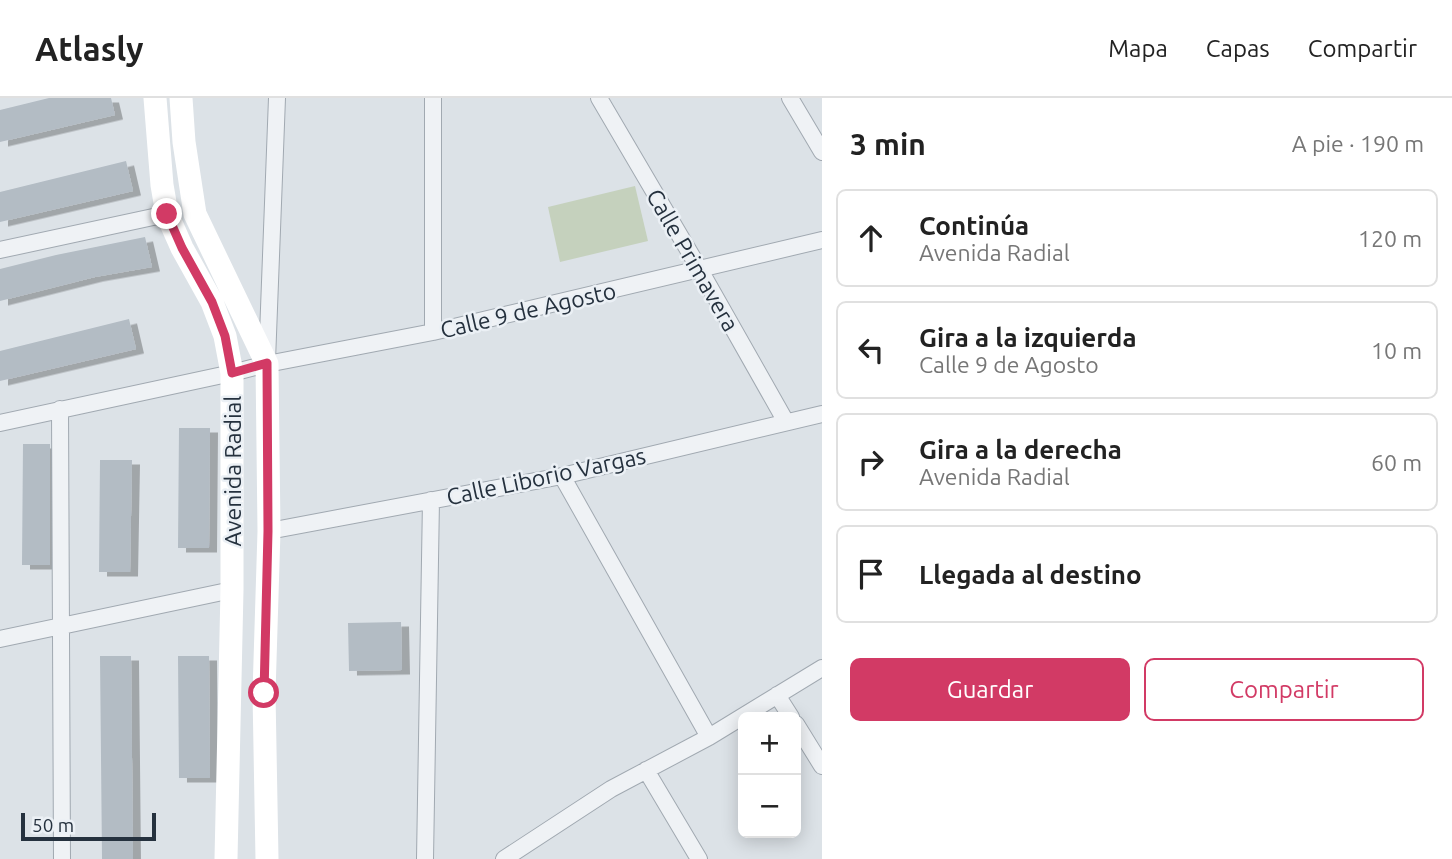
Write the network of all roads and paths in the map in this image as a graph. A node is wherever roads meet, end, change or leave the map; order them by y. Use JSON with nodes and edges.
{"nodes":[{"id":1,"x":155,"y":98,"type":"edge"},
{"id":2,"x":181,"y":98,"type":"edge"},
{"id":3,"x":277,"y":98,"type":"edge"},
{"id":4,"x":433,"y":98,"type":"edge"},
{"id":5,"x":599,"y":98,"type":"edge"},
{"id":6,"x":790,"y":98,"type":"edge"},
{"id":7,"x":822,"y":152,"type":"edge"},
{"id":8,"x":167,"y":214,"type":"junction"},
{"id":9,"x":822,"y":240,"type":"edge"},
{"id":10,"x":0,"y":250,"type":"edge"},
{"id":11,"x":701,"y":270,"type":"junction"},
{"id":12,"x":433,"y":332,"type":"junction"},
{"id":13,"x":267,"y":363,"type":"junction"},
{"id":14,"x":232,"y":373,"type":"junction"},
{"id":15,"x":60,"y":409,"type":"junction"},
{"id":16,"x":822,"y":414,"type":"edge"},
{"id":17,"x":786,"y":422,"type":"junction"},
{"id":18,"x":0,"y":423,"type":"edge"},
{"id":19,"x":562,"y":476,"type":"junction"},
{"id":20,"x":431,"y":500,"type":"junction"},
{"id":21,"x":268,"y":531,"type":"junction"},
{"id":22,"x":232,"y":590,"type":"junction"},
{"id":23,"x":60,"y":624,"type":"junction"},
{"id":24,"x":0,"y":639,"type":"edge"},
{"id":25,"x":822,"y":668,"type":"edge"},
{"id":26,"x":777,"y":695,"type":"junction"},
{"id":27,"x":788,"y":712,"type":"edge"},
{"id":28,"x":801,"y":732,"type":"edge"},
{"id":29,"x":709,"y":737,"type":"junction"},
{"id":30,"x":822,"y":766,"type":"edge"},
{"id":31,"x":646,"y":770,"type":"junction"},
{"id":32,"x":62,"y":859,"type":"edge"},
{"id":33,"x":226,"y":859,"type":"edge"},
{"id":34,"x":267,"y":859,"type":"edge"},
{"id":35,"x":425,"y":859,"type":"edge"},
{"id":36,"x":504,"y":859,"type":"edge"},
{"id":37,"x":699,"y":859,"type":"edge"}],
"edges":[{"from":1,"to":8,"type":"street","name":"Avenida Radial"},
{"from":2,"to":13,"type":"street","name":"Avenida Radial"},
{"from":3,"to":13,"type":"street"},
{"from":4,"to":12,"type":"street"},
{"from":5,"to":11,"type":"street","name":"Calle Primavera"},
{"from":6,"to":7,"type":"street"},
{"from":8,"to":10,"type":"street"},
{"from":8,"to":14,"type":"street","name":"Avenida Radial"},
{"from":9,"to":11,"type":"street","name":"Calle 9 de Agosto"},
{"from":11,"to":12,"type":"street","name":"Calle 9 de Agosto"},
{"from":11,"to":17,"type":"street","name":"Calle Primavera"},
{"from":12,"to":13,"type":"street","name":"Calle 9 de Agosto"},
{"from":13,"to":14,"type":"street","name":"Calle 9 de Agosto"},
{"from":13,"to":21,"type":"street","name":"Avenida Radial"},
{"from":14,"to":15,"type":"street","name":"Calle 9 de Agosto"},
{"from":14,"to":22,"type":"street","name":"Avenida Radial"},
{"from":15,"to":18,"type":"street","name":"Calle 9 de Agosto"},
{"from":15,"to":23,"type":"street"},
{"from":16,"to":17,"type":"street","name":"Calle Liborio Vargas"},
{"from":17,"to":19,"type":"street","name":"Calle Liborio Vargas"},
{"from":19,"to":20,"type":"street","name":"Calle Liborio Vargas"},
{"from":19,"to":29,"type":"street"},
{"from":20,"to":21,"type":"street","name":"Calle Liborio Vargas"},
{"from":20,"to":35,"type":"street"},
{"from":21,"to":34,"type":"street","name":"Avenida Radial"},
{"from":22,"to":23,"type":"street"},
{"from":22,"to":33,"type":"street","name":"Avenida Radial"},
{"from":23,"to":24,"type":"street"},
{"from":23,"to":32,"type":"street"},
{"from":25,"to":26,"type":"street"},
{"from":26,"to":27,"type":"street"},
{"from":26,"to":29,"type":"street"},
{"from":28,"to":30,"type":"street"},
{"from":29,"to":31,"type":"street"},
{"from":31,"to":36,"type":"street"},
{"from":31,"to":37,"type":"street"}]}
